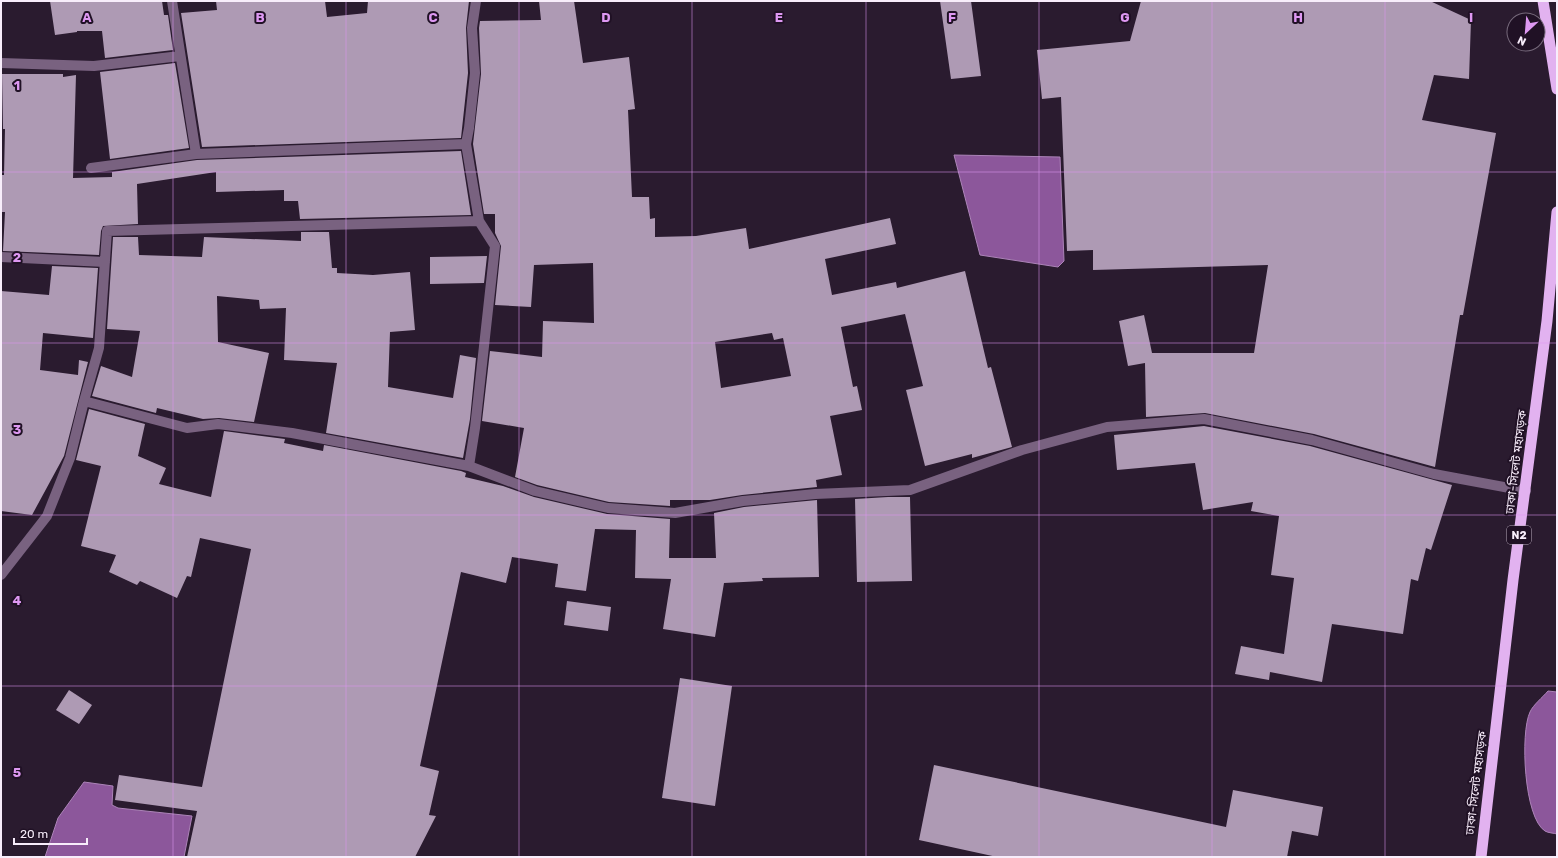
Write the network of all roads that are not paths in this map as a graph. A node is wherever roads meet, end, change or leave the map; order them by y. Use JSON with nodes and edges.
{"nodes":[{"id":1,"x":172,"y":1,"type":"edge"},
{"id":2,"x":476,"y":1,"type":"edge"},
{"id":3,"x":1543,"y":1,"type":"edge"},
{"id":4,"x":180,"y":56,"type":"junction"},
{"id":5,"x":1,"y":63,"type":"edge"},
{"id":6,"x":1557,"y":89,"type":"edge"},
{"id":7,"x":466,"y":144,"type":"junction"},
{"id":8,"x":196,"y":154,"type":"junction"},
{"id":9,"x":91,"y":168,"type":"dead end"},
{"id":10,"x":1557,"y":212,"type":"edge"},
{"id":11,"x":479,"y":221,"type":"junction"},
{"id":12,"x":1,"y":257,"type":"edge"},
{"id":13,"x":105,"y":262,"type":"junction"},
{"id":14,"x":84,"y":401,"type":"junction"},
{"id":15,"x":469,"y":466,"type":"junction"},
{"id":16,"x":1526,"y":491,"type":"junction"},
{"id":17,"x":1,"y":576,"type":"edge"},
{"id":18,"x":1481,"y":857,"type":"edge"}],
"edges":[{"from":1,"to":4,"type":"street"},
{"from":2,"to":7,"type":"street"},
{"from":3,"to":6,"type":"highway"},
{"from":4,"to":5,"type":"street"},
{"from":4,"to":8,"type":"street"},
{"from":7,"to":8,"type":"street"},
{"from":7,"to":11,"type":"street"},
{"from":8,"to":9,"type":"street"},
{"from":10,"to":16,"type":"highway","name":"ঢাকা-সিলেট মহাসড়ক","number":"N2"},
{"from":11,"to":13,"type":"street"},
{"from":11,"to":15,"type":"street"},
{"from":12,"to":13,"type":"street"},
{"from":13,"to":14,"type":"street"},
{"from":14,"to":15,"type":"street"},
{"from":14,"to":17,"type":"street"},
{"from":15,"to":16,"type":"street"},
{"from":16,"to":18,"type":"highway","name":"ঢাকা-সিলেট মহাসড়ক","number":"N2"}]}
